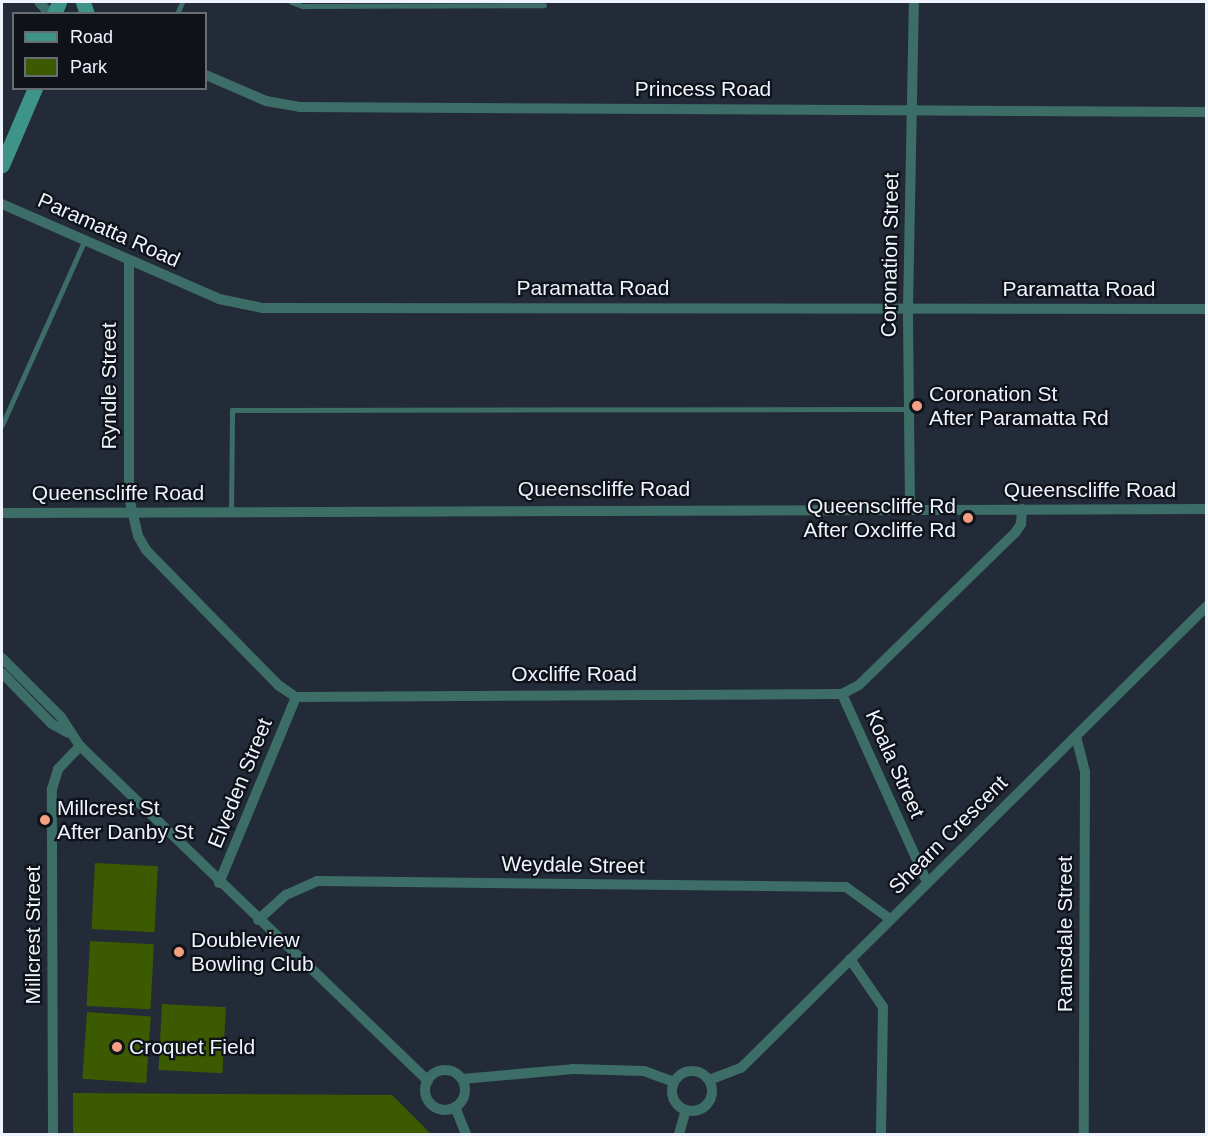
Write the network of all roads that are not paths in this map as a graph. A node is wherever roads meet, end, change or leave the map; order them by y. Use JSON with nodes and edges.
{"nodes":[{"id":1,"x":291,"y":2,"type":"edge"},
{"id":2,"x":914,"y":2,"type":"edge"},
{"id":3,"x":544,"y":5,"type":"dead end"},
{"id":4,"x":207,"y":75,"type":"edge"},
{"id":5,"x":34,"y":90,"type":"edge"},
{"id":6,"x":911,"y":110,"type":"junction"},
{"id":7,"x":1206,"y":112,"type":"edge"},
{"id":8,"x":2,"y":165,"type":"edge"},
{"id":9,"x":2,"y":204,"type":"edge"},
{"id":10,"x":84,"y":242,"type":"junction"},
{"id":11,"x":129,"y":261,"type":"junction"},
{"id":12,"x":908,"y":308,"type":"junction"},
{"id":13,"x":1206,"y":309,"type":"edge"},
{"id":14,"x":909,"y":409,"type":"junction"},
{"id":15,"x":2,"y":425,"type":"edge"},
{"id":16,"x":910,"y":508,"type":"junction"},
{"id":17,"x":1022,"y":509,"type":"junction"},
{"id":18,"x":1206,"y":509,"type":"edge"},
{"id":19,"x":130,"y":511,"type":"junction"},
{"id":20,"x":231,"y":512,"type":"junction"},
{"id":21,"x":2,"y":513,"type":"edge"},
{"id":22,"x":1206,"y":607,"type":"edge"},
{"id":23,"x":2,"y":658,"type":"edge"},
{"id":24,"x":2,"y":673,"type":"edge"},
{"id":25,"x":842,"y":694,"type":"junction"},
{"id":26,"x":296,"y":697,"type":"junction"},
{"id":27,"x":68,"y":733,"type":"junction"},
{"id":28,"x":1076,"y":736,"type":"junction"},
{"id":29,"x":80,"y":746,"type":"junction"},
{"id":30,"x":927,"y":882,"type":"junction"},
{"id":31,"x":219,"y":883,"type":"junction"},
{"id":32,"x":890,"y":919,"type":"junction"},
{"id":33,"x":258,"y":920,"type":"junction"},
{"id":34,"x":850,"y":959,"type":"junction"},
{"id":35,"x":462,"y":1079,"type":"junction"},
{"id":36,"x":709,"y":1080,"type":"junction"},
{"id":37,"x":428,"y":1081,"type":"junction"},
{"id":38,"x":674,"y":1082,"type":"junction"},
{"id":39,"x":455,"y":1107,"type":"junction"},
{"id":40,"x":686,"y":1110,"type":"junction"},
{"id":41,"x":53,"y":1134,"type":"edge"},
{"id":42,"x":466,"y":1134,"type":"edge"},
{"id":43,"x":678,"y":1134,"type":"edge"},
{"id":44,"x":881,"y":1134,"type":"edge"},
{"id":45,"x":1084,"y":1134,"type":"edge"}],
"edges":[{"from":1,"to":3,"type":"lane"},
{"from":2,"to":6,"type":"street","name":"Coronation Street"},
{"from":4,"to":6,"type":"street","name":"Princess Road"},
{"from":5,"to":8,"type":"main road"},
{"from":6,"to":7,"type":"street","name":"Princess Road"},
{"from":6,"to":12,"type":"street","name":"Coronation Street"},
{"from":9,"to":10,"type":"street","name":"Paramatta Road"},
{"from":10,"to":11,"type":"street","name":"Paramatta Road"},
{"from":10,"to":15,"type":"lane"},
{"from":11,"to":12,"type":"street","name":"Paramatta Road"},
{"from":11,"to":19,"type":"street","name":"Ryndle Street"},
{"from":12,"to":13,"type":"street","name":"Paramatta Road"},
{"from":12,"to":14,"type":"street","name":"Coronation Street"},
{"from":14,"to":16,"type":"street","name":"Coronation Street"},
{"from":14,"to":20,"type":"lane"},
{"from":16,"to":17,"type":"street","name":"Queenscliffe Road"},
{"from":16,"to":20,"type":"street","name":"Queenscliffe Road"},
{"from":17,"to":18,"type":"street","name":"Queenscliffe Road"},
{"from":17,"to":25,"type":"street"},
{"from":19,"to":20,"type":"street","name":"Queenscliffe Road"},
{"from":19,"to":21,"type":"street","name":"Queenscliffe Road"},
{"from":19,"to":26,"type":"street"},
{"from":22,"to":28,"type":"street","name":"Shearn Crescent"},
{"from":23,"to":27,"type":"street"},
{"from":24,"to":27,"type":"street"},
{"from":25,"to":26,"type":"street","name":"Oxcliffe Road"},
{"from":25,"to":30,"type":"street","name":"Koala Street"},
{"from":26,"to":31,"type":"street","name":"Elveden Street"},
{"from":27,"to":29,"type":"street"},
{"from":28,"to":30,"type":"street","name":"Shearn Crescent"},
{"from":28,"to":45,"type":"street","name":"Ramsdale Street"},
{"from":29,"to":31,"type":"street"},
{"from":29,"to":41,"type":"street","name":"Millcrest Street"},
{"from":30,"to":32,"type":"street","name":"Shearn Crescent"},
{"from":31,"to":33,"type":"street"},
{"from":32,"to":33,"type":"street","name":"Weydale Street"},
{"from":32,"to":34,"type":"street","name":"Shearn Crescent"},
{"from":33,"to":37,"type":"street"},
{"from":34,"to":36,"type":"street","name":"Shearn Crescent"},
{"from":34,"to":44,"type":"street"},
{"from":35,"to":37,"type":"street"},
{"from":35,"to":38,"type":"street"},
{"from":35,"to":39,"type":"street"},
{"from":36,"to":38,"type":"street"},
{"from":36,"to":40,"type":"street"},
{"from":37,"to":39,"type":"street"},
{"from":38,"to":40,"type":"street"},
{"from":39,"to":42,"type":"street"},
{"from":40,"to":43,"type":"street"}]}
